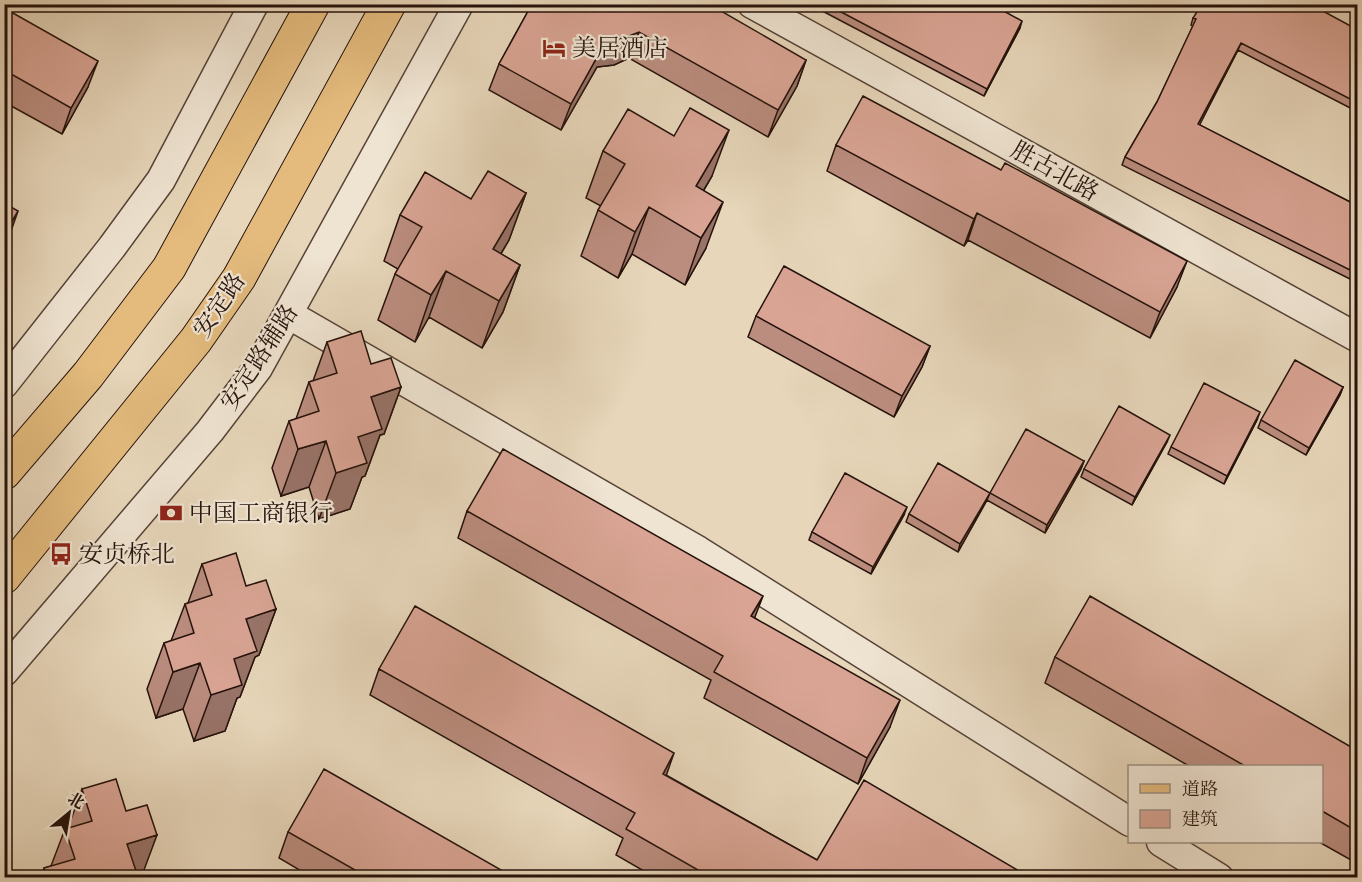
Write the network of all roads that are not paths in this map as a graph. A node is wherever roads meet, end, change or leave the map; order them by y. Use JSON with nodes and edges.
{"nodes":[{"id":1,"x":254,"y":4,"type":"edge"},
{"id":2,"x":313,"y":4,"type":"edge"},
{"id":3,"x":389,"y":4,"type":"edge"},
{"id":4,"x":459,"y":4,"type":"edge"},
{"id":5,"x":752,"y":4,"type":"edge"},
{"id":6,"x":288,"y":314,"type":"junction"},
{"id":7,"x":1358,"y":338,"type":"edge"},
{"id":8,"x":4,"y":384,"type":"edge"},
{"id":9,"x":4,"y":473,"type":"edge"},
{"id":10,"x":4,"y":577,"type":"edge"},
{"id":11,"x":4,"y":672,"type":"edge"},
{"id":12,"x":1128,"y":821,"type":"edge"},
{"id":13,"x":1163,"y":843,"type":"edge"},
{"id":14,"x":1219,"y":878,"type":"edge"}],
"edges":[{"from":1,"to":8,"type":"street"},
{"from":2,"to":9,"type":"main road"},
{"from":3,"to":10,"type":"main road","name":"安定路"},
{"from":4,"to":6,"type":"street","name":"安定路辅路"},
{"from":5,"to":7,"type":"street","name":"胜古北路"},
{"from":6,"to":11,"type":"street","name":"安定路辅路"},
{"from":6,"to":12,"type":"street"},
{"from":13,"to":14,"type":"street"}]}
